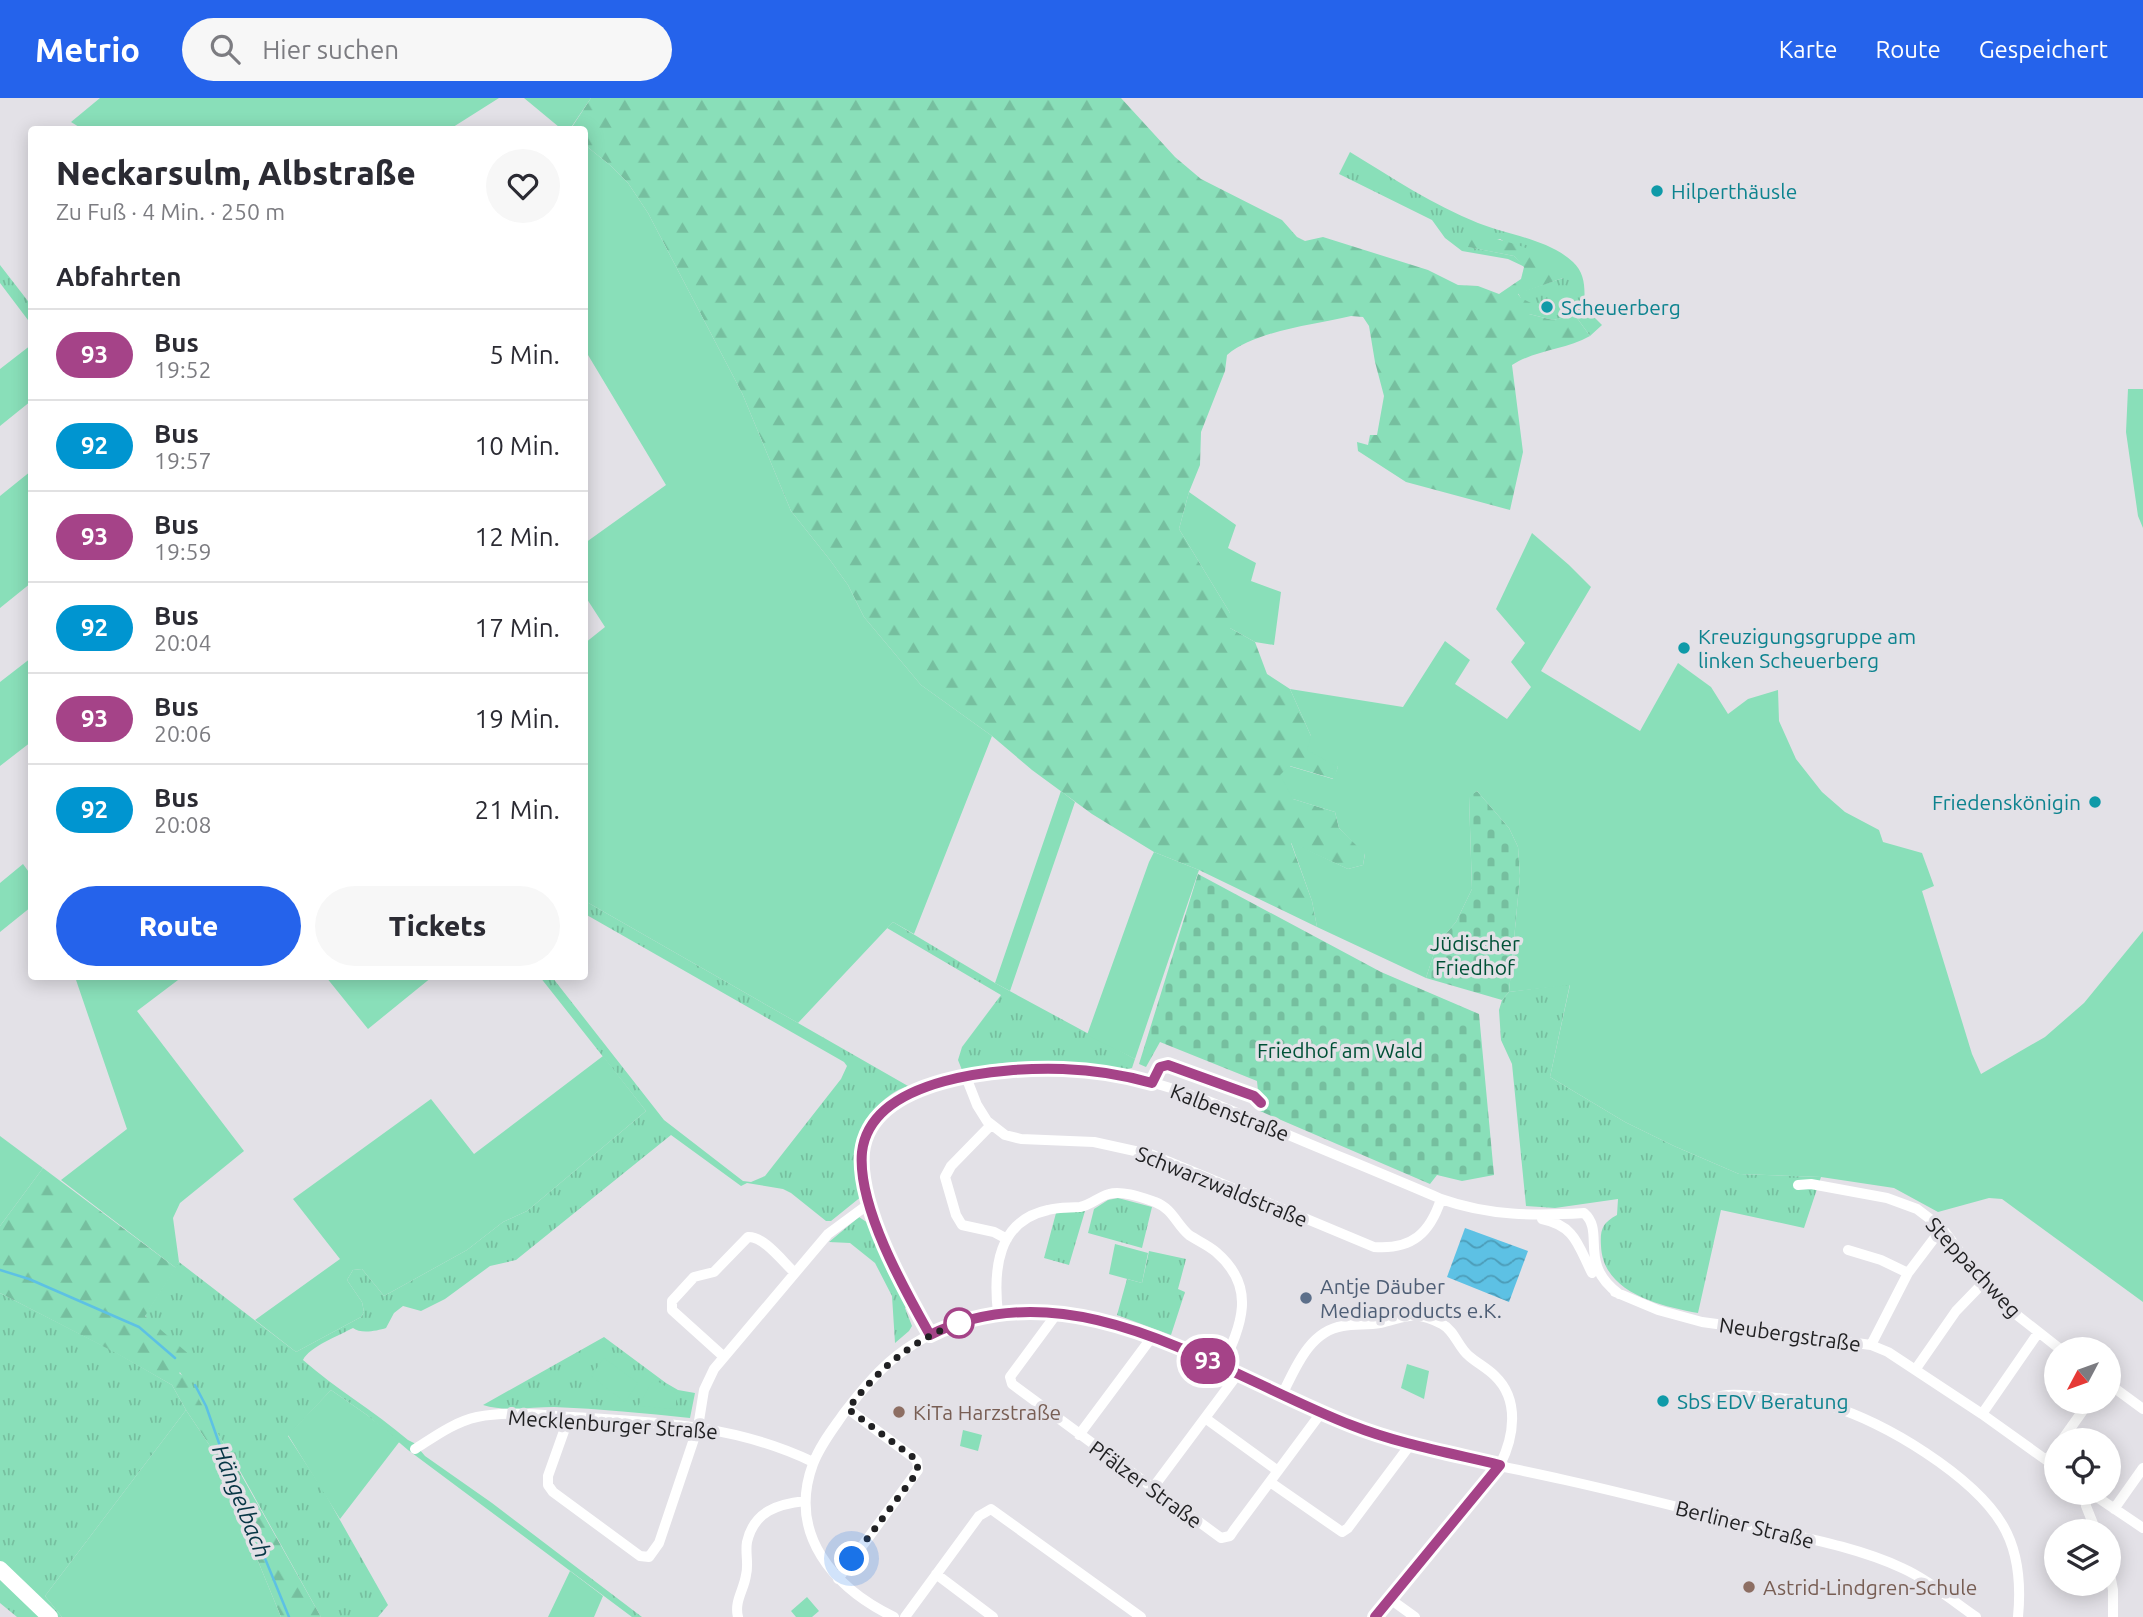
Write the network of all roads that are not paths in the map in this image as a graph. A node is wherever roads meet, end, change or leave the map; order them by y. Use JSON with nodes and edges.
{"nodes":[{"id":1,"x":966,"y":1077,"type":"junction"},
{"id":2,"x":991,"y":1125,"type":"junction"},
{"id":3,"x":1798,"y":1185,"type":"dead end"},
{"id":4,"x":1441,"y":1199,"type":"junction"},
{"id":5,"x":870,"y":1203,"type":"junction"},
{"id":6,"x":1584,"y":1213,"type":"joint"},
{"id":7,"x":1529,"y":1216,"type":"junction"},
{"id":8,"x":1942,"y":1227,"type":"junction"},
{"id":9,"x":1007,"y":1239,"type":"junction"},
{"id":10,"x":1848,"y":1250,"type":"dead end"},
{"id":11,"x":795,"y":1273,"type":"junction"},
{"id":12,"x":1908,"y":1273,"type":"junction"},
{"id":13,"x":1984,"y":1282,"type":"junction"},
{"id":14,"x":1619,"y":1294,"type":"junction"},
{"id":15,"x":1058,"y":1312,"type":"junction"},
{"id":16,"x":998,"y":1313,"type":"junction"},
{"id":17,"x":2038,"y":1334,"type":"junction"},
{"id":18,"x":930,"y":1335,"type":"junction"},
{"id":19,"x":1152,"y":1337,"type":"junction"},
{"id":20,"x":2044,"y":1338,"type":"edge"},
{"id":21,"x":1871,"y":1345,"type":"junction"},
{"id":22,"x":723,"y":1356,"type":"junction"},
{"id":23,"x":1222,"y":1367,"type":"junction"},
{"id":24,"x":1915,"y":1370,"type":"junction"},
{"id":25,"x":1237,"y":1375,"type":"junction"},
{"id":26,"x":2121,"y":1393,"type":"edge"},
{"id":27,"x":1282,"y":1395,"type":"junction"},
{"id":28,"x":1714,"y":1398,"type":"dead end"},
{"id":29,"x":848,"y":1409,"type":"junction"},
{"id":30,"x":2143,"y":1409,"type":"edge"},
{"id":31,"x":1321,"y":1413,"type":"junction"},
{"id":32,"x":1982,"y":1414,"type":"junction"},
{"id":33,"x":569,"y":1417,"type":"junction"},
{"id":34,"x":1205,"y":1418,"type":"junction"},
{"id":35,"x":698,"y":1427,"type":"junction"},
{"id":36,"x":1079,"y":1435,"type":"junction"},
{"id":37,"x":1410,"y":1445,"type":"junction"},
{"id":38,"x":415,"y":1449,"type":"dead end"},
{"id":39,"x":2044,"y":1457,"type":"edge"},
{"id":40,"x":813,"y":1462,"type":"junction"},
{"id":41,"x":1500,"y":1465,"type":"junction"},
{"id":42,"x":2143,"y":1468,"type":"edge"},
{"id":43,"x":1278,"y":1471,"type":"junction"},
{"id":44,"x":1270,"y":1482,"type":"junction"},
{"id":45,"x":1152,"y":1489,"type":"junction"},
{"id":46,"x":805,"y":1501,"type":"junction"},
{"id":47,"x":2108,"y":1505,"type":"edge"},
{"id":48,"x":2114,"y":1509,"type":"junction"},
{"id":49,"x":2143,"y":1528,"type":"edge"},
{"id":50,"x":0,"y":1569,"type":"edge"},
{"id":51,"x":936,"y":1574,"type":"junction"},
{"id":52,"x":838,"y":1579,"type":"junction"},
{"id":53,"x":2113,"y":1596,"type":"edge"},
{"id":54,"x":1390,"y":1599,"type":"junction"},
{"id":55,"x":50,"y":1617,"type":"edge"},
{"id":56,"x":738,"y":1617,"type":"edge"},
{"id":57,"x":894,"y":1617,"type":"edge"},
{"id":58,"x":905,"y":1617,"type":"edge"},
{"id":59,"x":993,"y":1617,"type":"edge"},
{"id":60,"x":1140,"y":1617,"type":"edge"},
{"id":61,"x":1375,"y":1617,"type":"edge"},
{"id":62,"x":1415,"y":1617,"type":"edge"},
{"id":63,"x":1976,"y":1617,"type":"edge"},
{"id":64,"x":2018,"y":1617,"type":"edge"},
{"id":65,"x":2113,"y":1617,"type":"edge"}],
"edges":[{"from":1,"to":2,"type":"street"},
{"from":1,"to":4,"type":"street","name":"Kalbenstraße"},
{"from":1,"to":5,"type":"street","name":"Kalbenstraße"},
{"from":2,"to":4,"type":"street","name":"Schwarzwaldstraße"},
{"from":2,"to":9,"type":"street"},
{"from":3,"to":8,"type":"street","name":"Steppachweg"},
{"from":4,"to":7,"type":"street","name":"Kalbenstraße"},
{"from":5,"to":11,"type":"street"},
{"from":5,"to":18,"type":"street"},
{"from":6,"to":7,"type":"street","name":"Kalbenstraße"},
{"from":6,"to":14,"type":"street","name":"Neubergstraße"},
{"from":7,"to":14,"type":"street","name":"Neubergstraße"},
{"from":8,"to":12,"type":"street"},
{"from":8,"to":13,"type":"street","name":"Steppachweg"},
{"from":9,"to":16,"type":"street"},
{"from":9,"to":23,"type":"street"},
{"from":10,"to":12,"type":"street"},
{"from":11,"to":22,"type":"street"},
{"from":11,"to":22,"type":"street"},
{"from":12,"to":21,"type":"street"},
{"from":13,"to":17,"type":"street","name":"Steppachweg"},
{"from":13,"to":24,"type":"street"},
{"from":14,"to":21,"type":"street","name":"Neubergstraße"},
{"from":15,"to":16,"type":"street","name":"Berliner Straße"},
{"from":15,"to":19,"type":"street","name":"Berliner Straße"},
{"from":15,"to":36,"type":"street","name":"Pfälzer Straße"},
{"from":16,"to":18,"type":"street","name":"Berliner Straße"},
{"from":17,"to":20,"type":"street","name":"Steppachweg"},
{"from":17,"to":32,"type":"street"},
{"from":18,"to":29,"type":"street","name":"Berliner Straße"},
{"from":19,"to":23,"type":"street","name":"Berliner Straße"},
{"from":19,"to":36,"type":"street"},
{"from":21,"to":24,"type":"street","name":"Neubergstraße"},
{"from":22,"to":35,"type":"street"},
{"from":23,"to":25,"type":"street","name":"Berliner Straße"},
{"from":24,"to":32,"type":"street","name":"Neubergstraße"},
{"from":25,"to":27,"type":"street","name":"Berliner Straße"},
{"from":25,"to":34,"type":"street"},
{"from":26,"to":30,"type":"street"},
{"from":27,"to":31,"type":"street","name":"Berliner Straße"},
{"from":27,"to":41,"type":"street"},
{"from":28,"to":64,"type":"street"},
{"from":29,"to":40,"type":"street","name":"Berliner Straße"},
{"from":29,"to":52,"type":"street"},
{"from":31,"to":37,"type":"street","name":"Berliner Straße"},
{"from":31,"to":43,"type":"street","name":"Pfälzer Straße"},
{"from":32,"to":39,"type":"street","name":"Neubergstraße"},
{"from":33,"to":35,"type":"street","name":"Mecklenburger Straße"},
{"from":33,"to":35,"type":"street"},
{"from":33,"to":38,"type":"street","name":"Mecklenburger Straße"},
{"from":34,"to":43,"type":"street"},
{"from":34,"to":45,"type":"street"},
{"from":35,"to":40,"type":"street","name":"Mecklenburger Straße"},
{"from":36,"to":45,"type":"street","name":"Pfälzer Straße"},
{"from":37,"to":41,"type":"street","name":"Berliner Straße"},
{"from":37,"to":44,"type":"street"},
{"from":40,"to":46,"type":"street"},
{"from":41,"to":54,"type":"street"},
{"from":41,"to":63,"type":"street","name":"Berliner Straße"},
{"from":42,"to":48,"type":"street"},
{"from":43,"to":44,"type":"street","name":"Pfälzer Straße"},
{"from":44,"to":45,"type":"street","name":"Pfälzer Straße"},
{"from":46,"to":52,"type":"street"},
{"from":46,"to":56,"type":"street"},
{"from":47,"to":48,"type":"street"},
{"from":48,"to":49,"type":"street"},
{"from":50,"to":55,"type":"main road"},
{"from":51,"to":58,"type":"street"},
{"from":51,"to":59,"type":"street"},
{"from":51,"to":60,"type":"street"},
{"from":52,"to":57,"type":"street"},
{"from":53,"to":65,"type":"street"},
{"from":54,"to":61,"type":"street"},
{"from":54,"to":62,"type":"street"}]}
